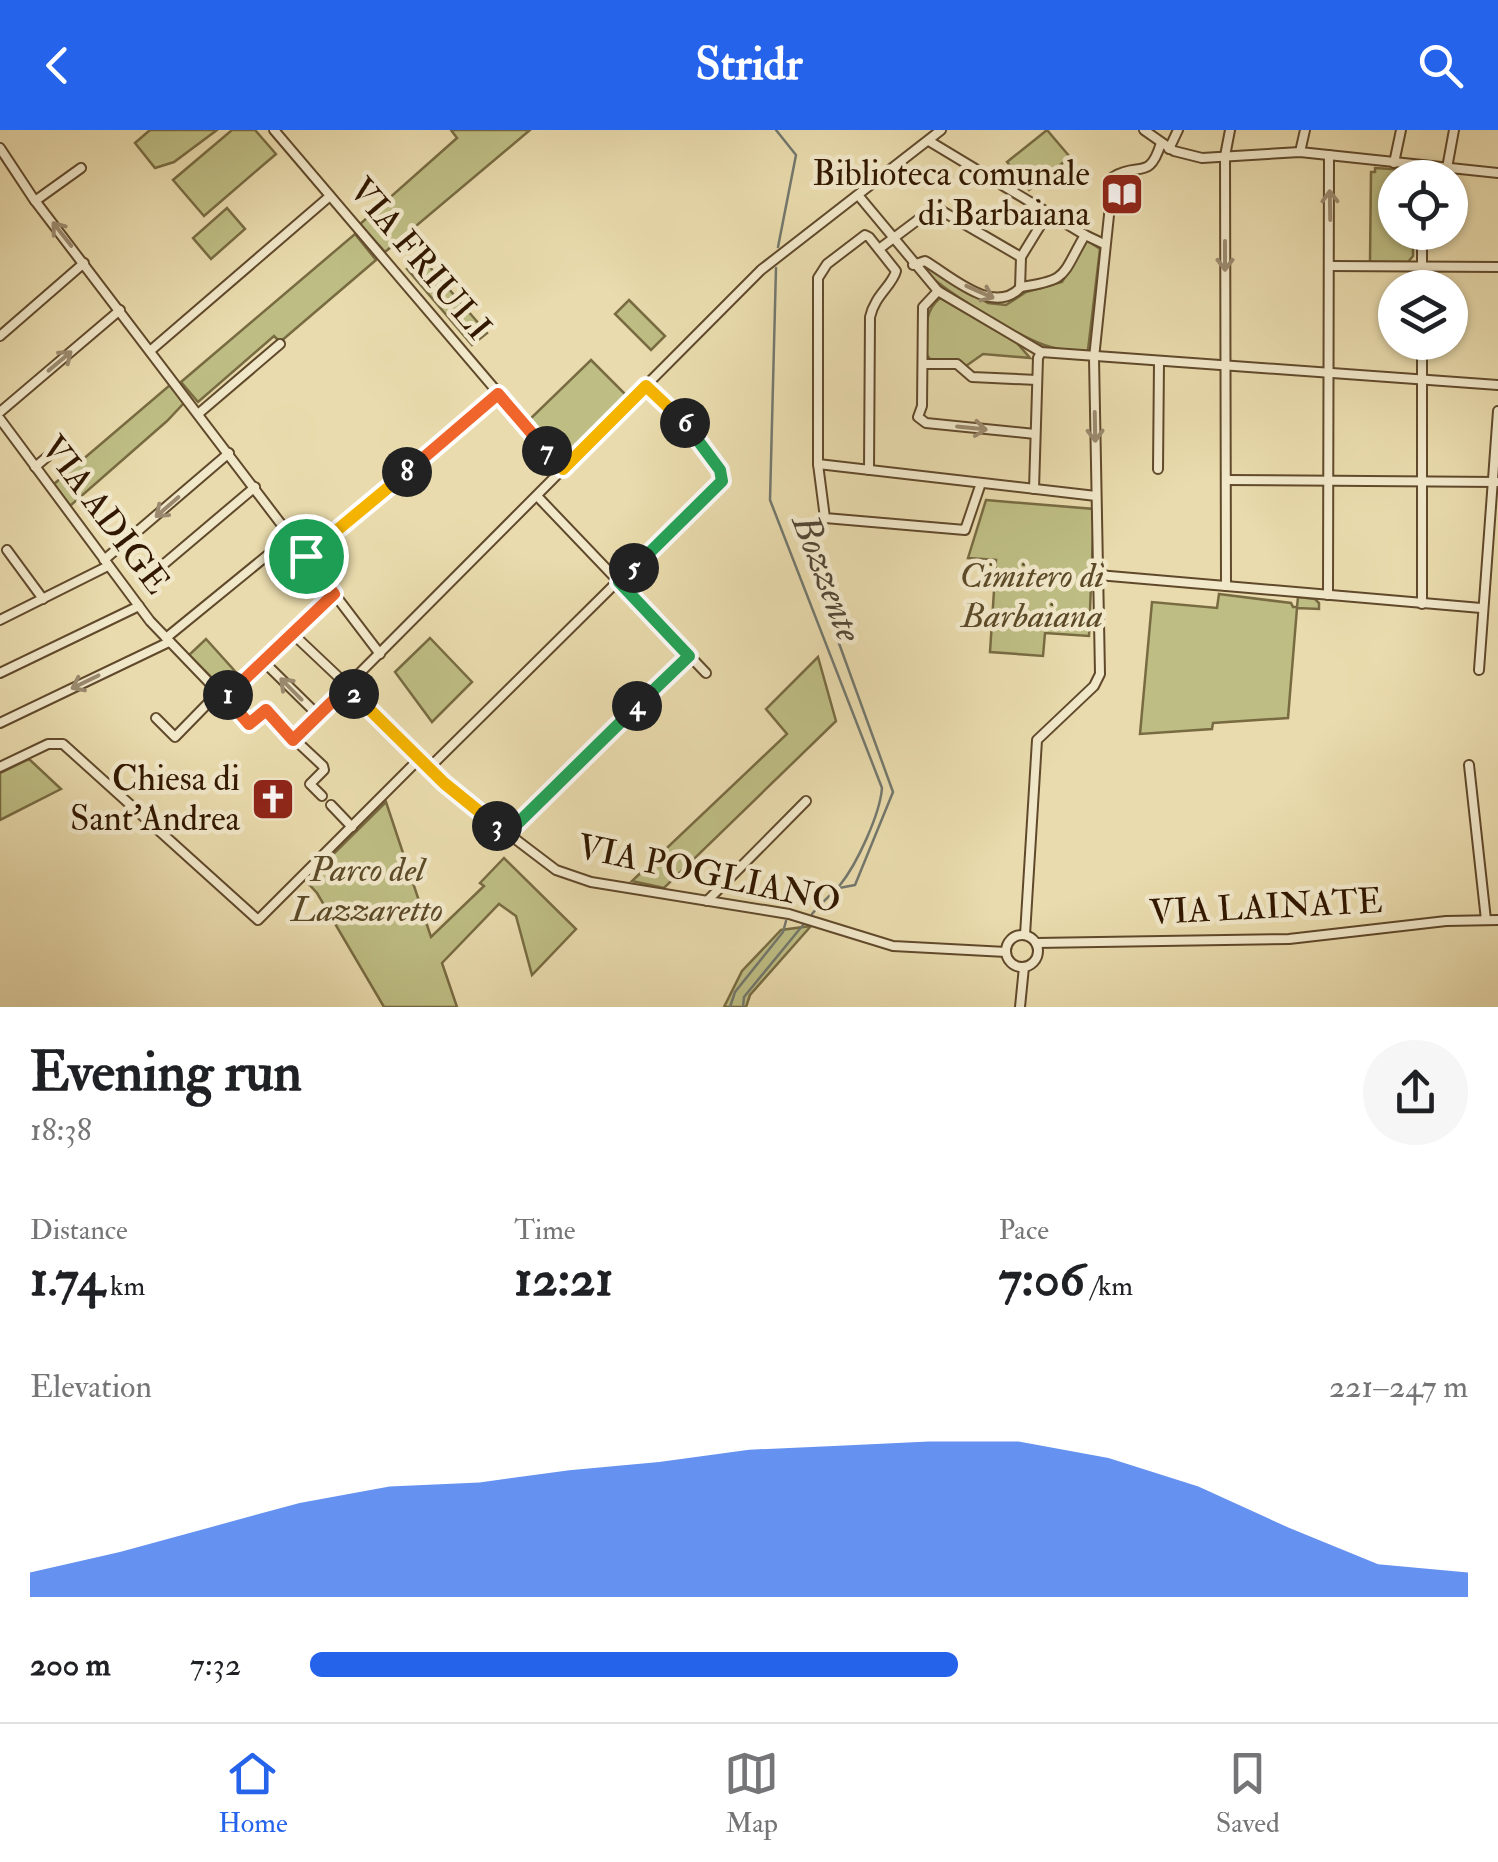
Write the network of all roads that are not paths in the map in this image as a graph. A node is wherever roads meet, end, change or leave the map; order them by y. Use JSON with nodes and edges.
{"nodes":[{"id":1,"x":274,"y":130,"type":"edge"},
{"id":2,"x":941,"y":130,"type":"edge"},
{"id":3,"x":1144,"y":130,"type":"edge"},
{"id":4,"x":1178,"y":130,"type":"edge"},
{"id":5,"x":1230,"y":130,"type":"edge"},
{"id":6,"x":1305,"y":130,"type":"edge"},
{"id":7,"x":1400,"y":130,"type":"edge"},
{"id":8,"x":1454,"y":130,"type":"edge"},
{"id":9,"x":929,"y":140,"type":"junction"},
{"id":10,"x":1165,"y":146,"type":"junction"},
{"id":11,"x":0,"y":148,"type":"edge"},
{"id":12,"x":1300,"y":152,"type":"junction"},
{"id":13,"x":1329,"y":155,"type":"junction"},
{"id":14,"x":1225,"y":159,"type":"junction"},
{"id":15,"x":1395,"y":160,"type":"edge"},
{"id":16,"x":1448,"y":160,"type":"edge"},
{"id":17,"x":1378,"y":161,"type":"edge"},
{"id":18,"x":81,"y":168,"type":"dead end"},
{"id":19,"x":1468,"y":170,"type":"edge"},
{"id":20,"x":1498,"y":173,"type":"edge"},
{"id":21,"x":858,"y":195,"type":"junction"},
{"id":22,"x":330,"y":196,"type":"junction"},
{"id":23,"x":35,"y":200,"type":"junction"},
{"id":24,"x":1048,"y":213,"type":"junction"},
{"id":25,"x":1085,"y":236,"type":"junction"},
{"id":26,"x":892,"y":238,"type":"junction"},
{"id":27,"x":1104,"y":244,"type":"junction"},
{"id":28,"x":878,"y":248,"type":"junction"},
{"id":29,"x":1422,"y":250,"type":"edge"},
{"id":30,"x":1021,"y":257,"type":"junction"},
{"id":31,"x":84,"y":263,"type":"junction"},
{"id":32,"x":913,"y":265,"type":"junction"},
{"id":33,"x":1331,"y":266,"type":"junction"},
{"id":34,"x":1422,"y":266,"type":"junction"},
{"id":35,"x":1498,"y":267,"type":"edge"},
{"id":36,"x":1422,"y":270,"type":"edge"},
{"id":37,"x":1020,"y":288,"type":"junction"},
{"id":38,"x":938,"y":291,"type":"junction"},
{"id":39,"x":120,"y":310,"type":"junction"},
{"id":40,"x":0,"y":336,"type":"edge"},
{"id":41,"x":280,"y":344,"type":"dead end"},
{"id":42,"x":150,"y":351,"type":"junction"},
{"id":43,"x":1041,"y":352,"type":"junction"},
{"id":44,"x":1094,"y":358,"type":"junction"},
{"id":45,"x":1422,"y":360,"type":"edge"},
{"id":46,"x":1159,"y":362,"type":"junction"},
{"id":47,"x":922,"y":364,"type":"junction"},
{"id":48,"x":1226,"y":365,"type":"junction"},
{"id":49,"x":1329,"y":372,"type":"junction"},
{"id":50,"x":1422,"y":378,"type":"junction"},
{"id":51,"x":1037,"y":380,"type":"junction"},
{"id":52,"x":646,"y":386,"type":"junction"},
{"id":53,"x":1498,"y":386,"type":"edge"},
{"id":54,"x":498,"y":394,"type":"junction"},
{"id":55,"x":1498,"y":411,"type":"edge"},
{"id":56,"x":198,"y":414,"type":"junction"},
{"id":57,"x":0,"y":415,"type":"edge"},
{"id":58,"x":1036,"y":434,"type":"junction"},
{"id":59,"x":60,"y":446,"type":"dead end"},
{"id":60,"x":230,"y":453,"type":"junction"},
{"id":61,"x":818,"y":464,"type":"junction"},
{"id":62,"x":35,"y":467,"type":"junction"},
{"id":63,"x":563,"y":469,"type":"junction"},
{"id":64,"x":1158,"y":469,"type":"dead end"},
{"id":65,"x":869,"y":470,"type":"junction"},
{"id":66,"x":1226,"y":480,"type":"junction"},
{"id":67,"x":1330,"y":481,"type":"junction"},
{"id":68,"x":1424,"y":482,"type":"junction"},
{"id":69,"x":1496,"y":482,"type":"edge"},
{"id":70,"x":981,"y":483,"type":"junction"},
{"id":71,"x":254,"y":487,"type":"junction"},
{"id":72,"x":1034,"y":489,"type":"junction"},
{"id":73,"x":536,"y":496,"type":"junction"},
{"id":74,"x":1096,"y":496,"type":"junction"},
{"id":75,"x":290,"y":536,"type":"junction"},
{"id":76,"x":7,"y":550,"type":"dead end"},
{"id":77,"x":306,"y":556,"type":"junction"},
{"id":78,"x":106,"y":563,"type":"junction"},
{"id":79,"x":1098,"y":575,"type":"junction"},
{"id":80,"x":151,"y":576,"type":"dead end"},
{"id":81,"x":618,"y":581,"type":"junction"},
{"id":82,"x":1226,"y":586,"type":"junction"},
{"id":83,"x":334,"y":594,"type":"junction"},
{"id":84,"x":1328,"y":595,"type":"junction"},
{"id":85,"x":43,"y":599,"type":"junction"},
{"id":86,"x":1422,"y":604,"type":"junction"},
{"id":87,"x":138,"y":606,"type":"junction"},
{"id":88,"x":1481,"y":608,"type":"junction"},
{"id":89,"x":0,"y":620,"type":"edge"},
{"id":90,"x":294,"y":635,"type":"junction"},
{"id":91,"x":168,"y":640,"type":"junction"},
{"id":92,"x":380,"y":654,"type":"junction"},
{"id":93,"x":689,"y":656,"type":"junction"},
{"id":94,"x":264,"y":662,"type":"junction"},
{"id":95,"x":1478,"y":670,"type":"dead end"},
{"id":96,"x":0,"y":673,"type":"edge"},
{"id":97,"x":706,"y":673,"type":"dead end"},
{"id":98,"x":348,"y":686,"type":"junction"},
{"id":99,"x":221,"y":693,"type":"junction"},
{"id":100,"x":318,"y":716,"type":"junction"},
{"id":101,"x":156,"y":718,"type":"dead end"},
{"id":102,"x":0,"y":723,"type":"edge"},
{"id":103,"x":293,"y":740,"type":"junction"},
{"id":104,"x":419,"y":759,"type":"junction"},
{"id":105,"x":1470,"y":765,"type":"dead end"},
{"id":106,"x":0,"y":767,"type":"edge"},
{"id":107,"x":428,"y":768,"type":"junction"},
{"id":108,"x":322,"y":796,"type":"dead end"},
{"id":109,"x":806,"y":800,"type":"dead end"},
{"id":110,"x":331,"y":806,"type":"dead end"},
{"id":111,"x":352,"y":827,"type":"junction"},
{"id":112,"x":507,"y":834,"type":"junction"},
{"id":113,"x":707,"y":901,"type":"junction"},
{"id":114,"x":1486,"y":920,"type":"junction"},
{"id":115,"x":1498,"y":920,"type":"edge"},
{"id":116,"x":1025,"y":934,"type":"junction"},
{"id":117,"x":1036,"y":943,"type":"junction"},
{"id":118,"x":1006,"y":952,"type":"junction"},
{"id":119,"x":1024,"y":967,"type":"junction"},
{"id":120,"x":1020,"y":1007,"type":"edge"}],
"edges":[{"from":1,"to":22,"type":"street","name":"VIA FRIULI"},
{"from":2,"to":9,"type":"street"},
{"from":3,"to":10,"type":"street"},
{"from":4,"to":10,"type":"street"},
{"from":5,"to":14,"type":"street"},
{"from":6,"to":12,"type":"street"},
{"from":7,"to":15,"type":"street"},
{"from":8,"to":16,"type":"street"},
{"from":9,"to":21,"type":"street"},
{"from":9,"to":24,"type":"street"},
{"from":10,"to":14,"type":"street"},
{"from":10,"to":27,"type":"street"},
{"from":11,"to":23,"type":"street"},
{"from":12,"to":13,"type":"street"},
{"from":12,"to":14,"type":"street"},
{"from":13,"to":17,"type":"street"},
{"from":33,"to":13,"type":"street","one_way":true},
{"from":14,"to":48,"type":"street","one_way":true},
{"from":18,"to":23,"type":"street"},
{"from":19,"to":20,"type":"street"},
{"from":21,"to":26,"type":"street"},
{"from":21,"to":52,"type":"street"},
{"from":22,"to":42,"type":"street"},
{"from":22,"to":54,"type":"street","name":"VIA FRIULI"},
{"from":31,"to":23,"type":"street","one_way":true},
{"from":24,"to":25,"type":"street"},
{"from":24,"to":30,"type":"street"},
{"from":25,"to":27,"type":"street"},
{"from":25,"to":37,"type":"street"},
{"from":26,"to":28,"type":"street"},
{"from":26,"to":30,"type":"street"},
{"from":26,"to":32,"type":"street"},
{"from":27,"to":44,"type":"street"},
{"from":28,"to":61,"type":"street"},
{"from":28,"to":65,"type":"street"},
{"from":29,"to":34,"type":"street"},
{"from":30,"to":37,"type":"street"},
{"from":31,"to":39,"type":"street"},
{"from":31,"to":40,"type":"street"},
{"from":32,"to":37,"type":"street","one_way":true},
{"from":32,"to":38,"type":"street"},
{"from":33,"to":34,"type":"street"},
{"from":33,"to":49,"type":"street"},
{"from":34,"to":35,"type":"street"},
{"from":34,"to":36,"type":"street"},
{"from":38,"to":43,"type":"street"},
{"from":38,"to":47,"type":"street"},
{"from":39,"to":42,"type":"street"},
{"from":57,"to":39,"type":"street","one_way":true},
{"from":41,"to":56,"type":"street"},
{"from":42,"to":56,"type":"street"},
{"from":43,"to":44,"type":"street"},
{"from":43,"to":51,"type":"street"},
{"from":44,"to":46,"type":"street"},
{"from":44,"to":74,"type":"street","one_way":true},
{"from":45,"to":50,"type":"street"},
{"from":46,"to":48,"type":"street"},
{"from":46,"to":64,"type":"street"},
{"from":47,"to":51,"type":"street"},
{"from":47,"to":58,"type":"street","one_way":true},
{"from":48,"to":49,"type":"street"},
{"from":48,"to":66,"type":"street"},
{"from":49,"to":50,"type":"street"},
{"from":49,"to":67,"type":"street"},
{"from":50,"to":53,"type":"street"},
{"from":50,"to":68,"type":"street"},
{"from":51,"to":58,"type":"street"},
{"from":52,"to":63,"type":"street"},
{"from":52,"to":81,"type":"street"},
{"from":54,"to":63,"type":"street","name":"VIA FRIULI"},
{"from":54,"to":77,"type":"street"},
{"from":55,"to":69,"type":"street"},
{"from":56,"to":60,"type":"street"},
{"from":57,"to":62,"type":"street","name":"VIA ADIGE"},
{"from":58,"to":72,"type":"street"},
{"from":59,"to":62,"type":"street"},
{"from":60,"to":71,"type":"street"},
{"from":60,"to":78,"type":"street","one_way":true},
{"from":61,"to":65,"type":"street"},
{"from":61,"to":70,"type":"street"},
{"from":62,"to":78,"type":"street","name":"VIA ADIGE"},
{"from":63,"to":73,"type":"street"},
{"from":65,"to":70,"type":"street"},
{"from":66,"to":67,"type":"street"},
{"from":66,"to":82,"type":"street"},
{"from":67,"to":68,"type":"street"},
{"from":67,"to":84,"type":"street"},
{"from":68,"to":69,"type":"street"},
{"from":68,"to":86,"type":"street"},
{"from":69,"to":88,"type":"street"},
{"from":70,"to":72,"type":"street"},
{"from":71,"to":75,"type":"street"},
{"from":71,"to":80,"type":"street"},
{"from":72,"to":74,"type":"street"},
{"from":73,"to":81,"type":"street"},
{"from":73,"to":92,"type":"street"},
{"from":74,"to":79,"type":"street"},
{"from":75,"to":77,"type":"street"},
{"from":75,"to":91,"type":"street"},
{"from":76,"to":85,"type":"street"},
{"from":77,"to":83,"type":"street"},
{"from":78,"to":85,"type":"street"},
{"from":78,"to":87,"type":"street","name":"VIA ADIGE"},
{"from":79,"to":82,"type":"street"},
{"from":79,"to":116,"type":"street"},
{"from":81,"to":93,"type":"street"},
{"from":81,"to":107,"type":"street"},
{"from":82,"to":84,"type":"street"},
{"from":83,"to":90,"type":"street"},
{"from":83,"to":92,"type":"street"},
{"from":84,"to":86,"type":"street"},
{"from":85,"to":89,"type":"street"},
{"from":86,"to":88,"type":"street"},
{"from":87,"to":91,"type":"street","name":"VIA ADIGE"},
{"from":87,"to":96,"type":"street"},
{"from":88,"to":95,"type":"street"},
{"from":90,"to":94,"type":"street"},
{"from":90,"to":98,"type":"street","name":"VIA POGLIANO"},
{"from":91,"to":99,"type":"street","name":"VIA ADIGE"},
{"from":91,"to":102,"type":"street","name":"VIA ADIGE","one_way":true},
{"from":92,"to":98,"type":"street"},
{"from":93,"to":97,"type":"street"},
{"from":93,"to":112,"type":"street"},
{"from":94,"to":99,"type":"street"},
{"from":100,"to":94,"type":"street","one_way":true},
{"from":98,"to":100,"type":"street"},
{"from":98,"to":104,"type":"street","name":"VIA POGLIANO"},
{"from":99,"to":101,"type":"street"},
{"from":99,"to":103,"type":"street","name":"VIA ADIGE"},
{"from":100,"to":103,"type":"street"},
{"from":103,"to":108,"type":"street"},
{"from":104,"to":107,"type":"street","name":"VIA POGLIANO"},
{"from":104,"to":111,"type":"street"},
{"from":105,"to":114,"type":"street"},
{"from":106,"to":111,"type":"street"},
{"from":107,"to":112,"type":"street","name":"VIA POGLIANO"},
{"from":109,"to":113,"type":"street"},
{"from":110,"to":111,"type":"street"},
{"from":112,"to":113,"type":"street","name":"VIA POGLIANO"},
{"from":113,"to":118,"type":"street","name":"VIA POGLIANO"},
{"from":114,"to":115,"type":"street","name":"VIA LAINATE"},
{"from":114,"to":117,"type":"street","name":"VIA LAINATE"},
{"from":116,"to":117,"type":"street"},
{"from":116,"to":118,"type":"street"},
{"from":117,"to":119,"type":"street"},
{"from":118,"to":119,"type":"street"},
{"from":119,"to":120,"type":"street"}]}
